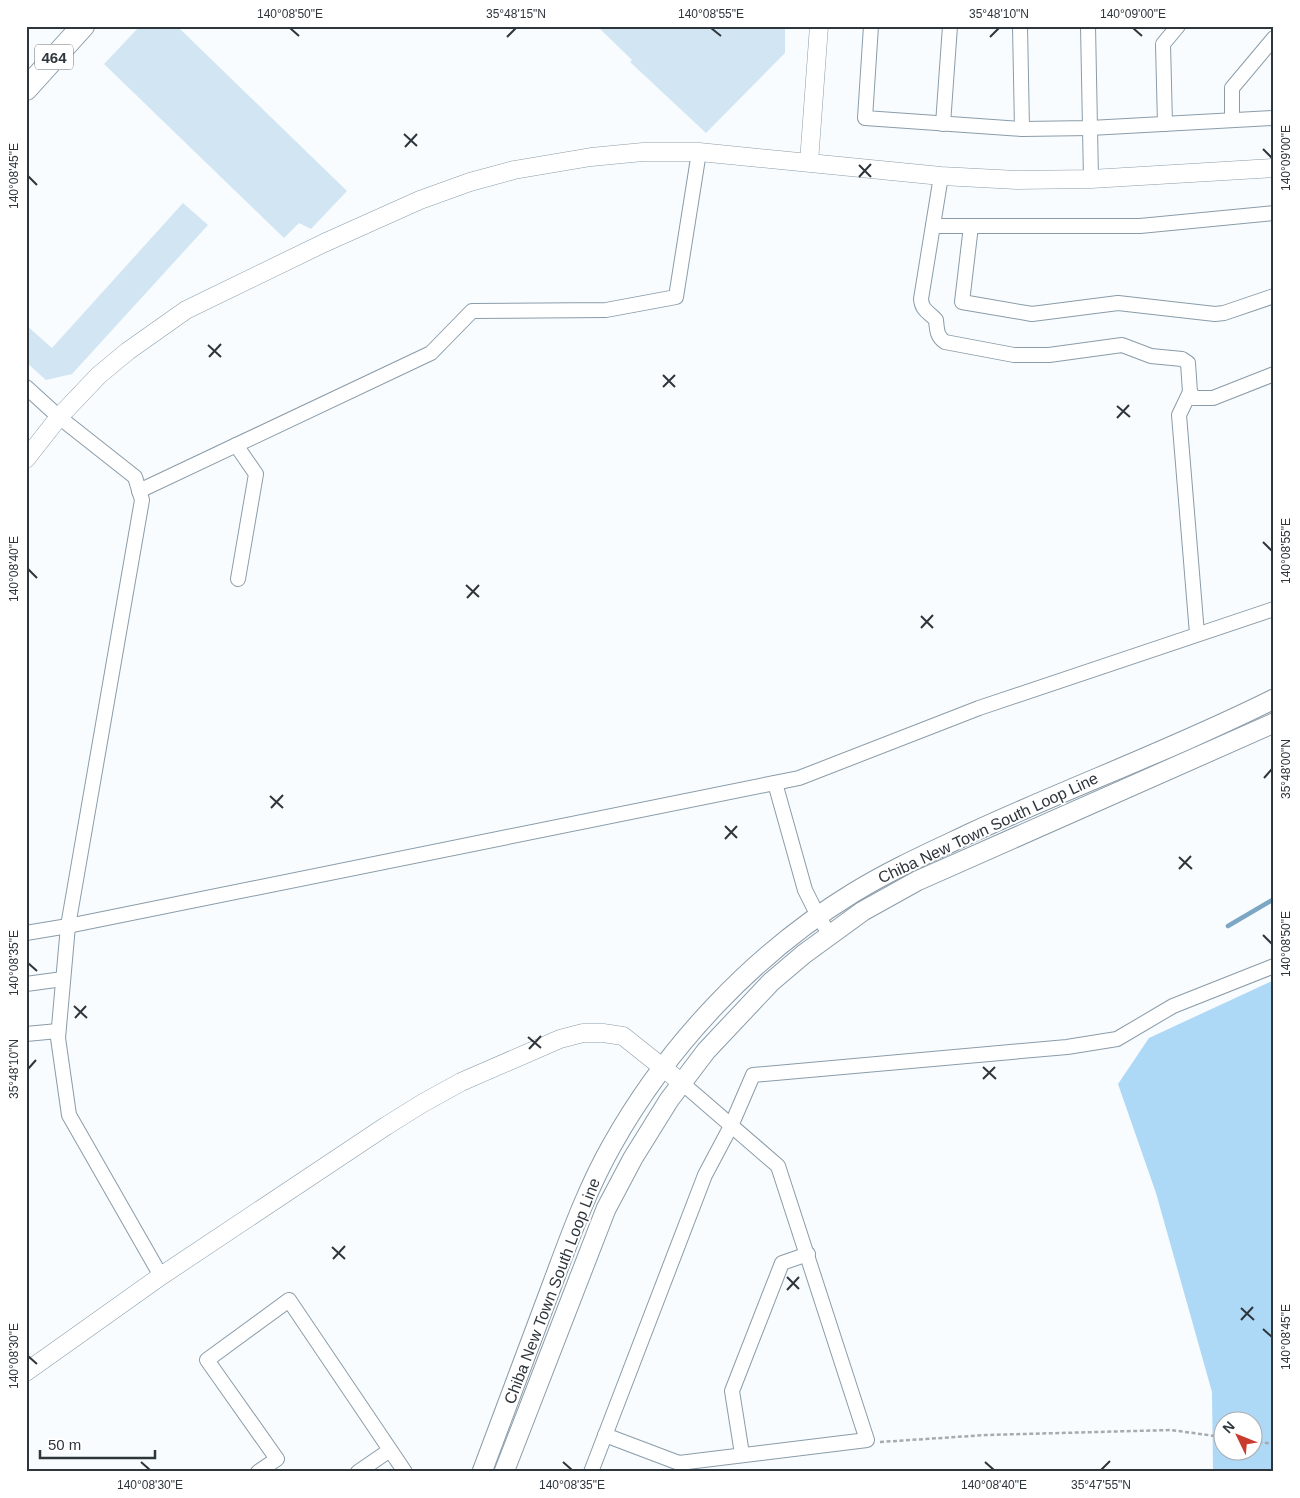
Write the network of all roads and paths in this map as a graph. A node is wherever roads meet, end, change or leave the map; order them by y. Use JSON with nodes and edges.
{"nodes":[{"id":1,"x":83,"y":26,"type":"edge"},
{"id":2,"x":820,"y":26,"type":"edge"},
{"id":3,"x":871,"y":26,"type":"edge"},
{"id":4,"x":950,"y":26,"type":"edge"},
{"id":5,"x":1020,"y":26,"type":"edge"},
{"id":6,"x":1088,"y":26,"type":"edge"},
{"id":7,"x":1178,"y":26,"type":"edge"},
{"id":8,"x":1274,"y":38,"type":"edge"},
{"id":9,"x":26,"y":89,"type":"edge"},
{"id":10,"x":1274,"y":118,"type":"edge"},
{"id":11,"x":1232,"y":120,"type":"junction"},
{"id":12,"x":943,"y":124,"type":"junction"},
{"id":13,"x":1165,"y":124,"type":"junction"},
{"id":14,"x":1090,"y":128,"type":"junction"},
{"id":15,"x":1022,"y":129,"type":"junction"},
{"id":16,"x":699,"y":152,"type":"junction"},
{"id":17,"x":809,"y":162,"type":"junction"},
{"id":18,"x":1274,"y":168,"type":"edge"},
{"id":19,"x":941,"y":176,"type":"junction"},
{"id":20,"x":1091,"y":179,"type":"junction"},
{"id":21,"x":1274,"y":213,"type":"edge"},
{"id":22,"x":933,"y":226,"type":"junction"},
{"id":23,"x":970,"y":226,"type":"junction"},
{"id":24,"x":1274,"y":296,"type":"edge"},
{"id":25,"x":1274,"y":374,"type":"edge"},
{"id":26,"x":26,"y":388,"type":"edge"},
{"id":27,"x":1190,"y":392,"type":"junction"},
{"id":28,"x":59,"y":417,"type":"junction"},
{"id":29,"x":236,"y":445,"type":"junction"},
{"id":30,"x":26,"y":459,"type":"edge"},
{"id":31,"x":139,"y":491,"type":"junction"},
{"id":32,"x":238,"y":579,"type":"dead end"},
{"id":33,"x":1274,"y":609,"type":"edge"},
{"id":34,"x":1197,"y":634,"type":"junction"},
{"id":35,"x":1274,"y":698,"type":"edge"},
{"id":36,"x":1274,"y":723,"type":"edge"},
{"id":37,"x":775,"y":783,"type":"junction"},
{"id":38,"x":818,"y":916,"type":"junction"},
{"id":39,"x":68,"y":926,"type":"junction"},
{"id":40,"x":26,"y":933,"type":"edge"},
{"id":41,"x":830,"y":935,"type":"junction"},
{"id":42,"x":1274,"y":966,"type":"edge"},
{"id":43,"x":63,"y":979,"type":"junction"},
{"id":44,"x":26,"y":984,"type":"edge"},
{"id":45,"x":58,"y":1031,"type":"junction"},
{"id":46,"x":26,"y":1034,"type":"edge"},
{"id":47,"x":664,"y":1068,"type":"junction"},
{"id":48,"x":682,"y":1083,"type":"junction"},
{"id":49,"x":731,"y":1126,"type":"junction"},
{"id":50,"x":808,"y":1254,"type":"junction"},
{"id":51,"x":161,"y":1276,"type":"junction"},
{"id":52,"x":26,"y":1372,"type":"edge"},
{"id":53,"x":605,"y":1435,"type":"junction"},
{"id":54,"x":1212,"y":1436,"type":"edge"},
{"id":55,"x":867,"y":1440,"type":"junction"},
{"id":56,"x":390,"y":1450,"type":"junction"},
{"id":57,"x":742,"y":1454,"type":"junction"},
{"id":58,"x":661,"y":1457,"type":"junction"},
{"id":59,"x":258,"y":1472,"type":"edge"},
{"id":60,"x":358,"y":1472,"type":"edge"},
{"id":61,"x":405,"y":1472,"type":"edge"},
{"id":62,"x":482,"y":1472,"type":"edge"},
{"id":63,"x":504,"y":1472,"type":"edge"},
{"id":64,"x":591,"y":1472,"type":"edge"},
{"id":65,"x":669,"y":1472,"type":"edge"}],
"edges":[{"from":1,"to":9,"type":"highway","number":"464"},
{"from":2,"to":17,"type":"street"},
{"from":3,"to":12,"type":"street"},
{"from":4,"to":12,"type":"street"},
{"from":5,"to":15,"type":"street"},
{"from":6,"to":14,"type":"street"},
{"from":7,"to":13,"type":"street"},
{"from":8,"to":11,"type":"street"},
{"from":10,"to":11,"type":"street"},
{"from":11,"to":13,"type":"street"},
{"from":12,"to":15,"type":"street"},
{"from":13,"to":14,"type":"street"},
{"from":14,"to":15,"type":"street"},
{"from":14,"to":20,"type":"street"},
{"from":16,"to":17,"type":"street"},
{"from":16,"to":28,"type":"street"},
{"from":16,"to":29,"type":"street"},
{"from":17,"to":19,"type":"street"},
{"from":18,"to":20,"type":"street"},
{"from":19,"to":20,"type":"street"},
{"from":19,"to":22,"type":"street"},
{"from":21,"to":23,"type":"street"},
{"from":22,"to":23,"type":"street"},
{"from":22,"to":27,"type":"street"},
{"from":23,"to":24,"type":"street"},
{"from":25,"to":27,"type":"street"},
{"from":26,"to":28,"type":"street"},
{"from":27,"to":34,"type":"street"},
{"from":28,"to":30,"type":"street"},
{"from":28,"to":31,"type":"street"},
{"from":29,"to":31,"type":"street"},
{"from":29,"to":32,"type":"street"},
{"from":31,"to":39,"type":"street"},
{"from":33,"to":34,"type":"street"},
{"from":34,"to":37,"type":"street"},
{"from":35,"to":38,"type":"main road","name":"Chiba New Town South Loop Line"},
{"from":36,"to":41,"type":"main road","name":"Chiba New Town South Loop Line"},
{"from":37,"to":38,"type":"street"},
{"from":37,"to":39,"type":"street"},
{"from":38,"to":41,"type":"street"},
{"from":38,"to":47,"type":"main road","name":"Chiba New Town South Loop Line"},
{"from":39,"to":40,"type":"street"},
{"from":39,"to":43,"type":"street"},
{"from":41,"to":48,"type":"main road","name":"Chiba New Town South Loop Line"},
{"from":42,"to":49,"type":"street"},
{"from":43,"to":44,"type":"street"},
{"from":43,"to":45,"type":"street"},
{"from":45,"to":46,"type":"street"},
{"from":45,"to":51,"type":"street"},
{"from":47,"to":48,"type":"street"},
{"from":47,"to":51,"type":"street"},
{"from":47,"to":62,"type":"main road","name":"Chiba New Town South Loop Line"},
{"from":48,"to":49,"type":"street"},
{"from":48,"to":63,"type":"main road","name":"Chiba New Town South Loop Line"},
{"from":49,"to":50,"type":"street"},
{"from":49,"to":53,"type":"street"},
{"from":50,"to":55,"type":"street"},
{"from":50,"to":57,"type":"street"},
{"from":51,"to":52,"type":"street"},
{"from":53,"to":58,"type":"street"},
{"from":53,"to":64,"type":"street"},
{"from":54,"to":55,"type":"path"},
{"from":55,"to":57,"type":"street"},
{"from":56,"to":59,"type":"street"},
{"from":56,"to":60,"type":"street"},
{"from":56,"to":61,"type":"street"},
{"from":57,"to":58,"type":"street"},
{"from":58,"to":65,"type":"street"}]}
